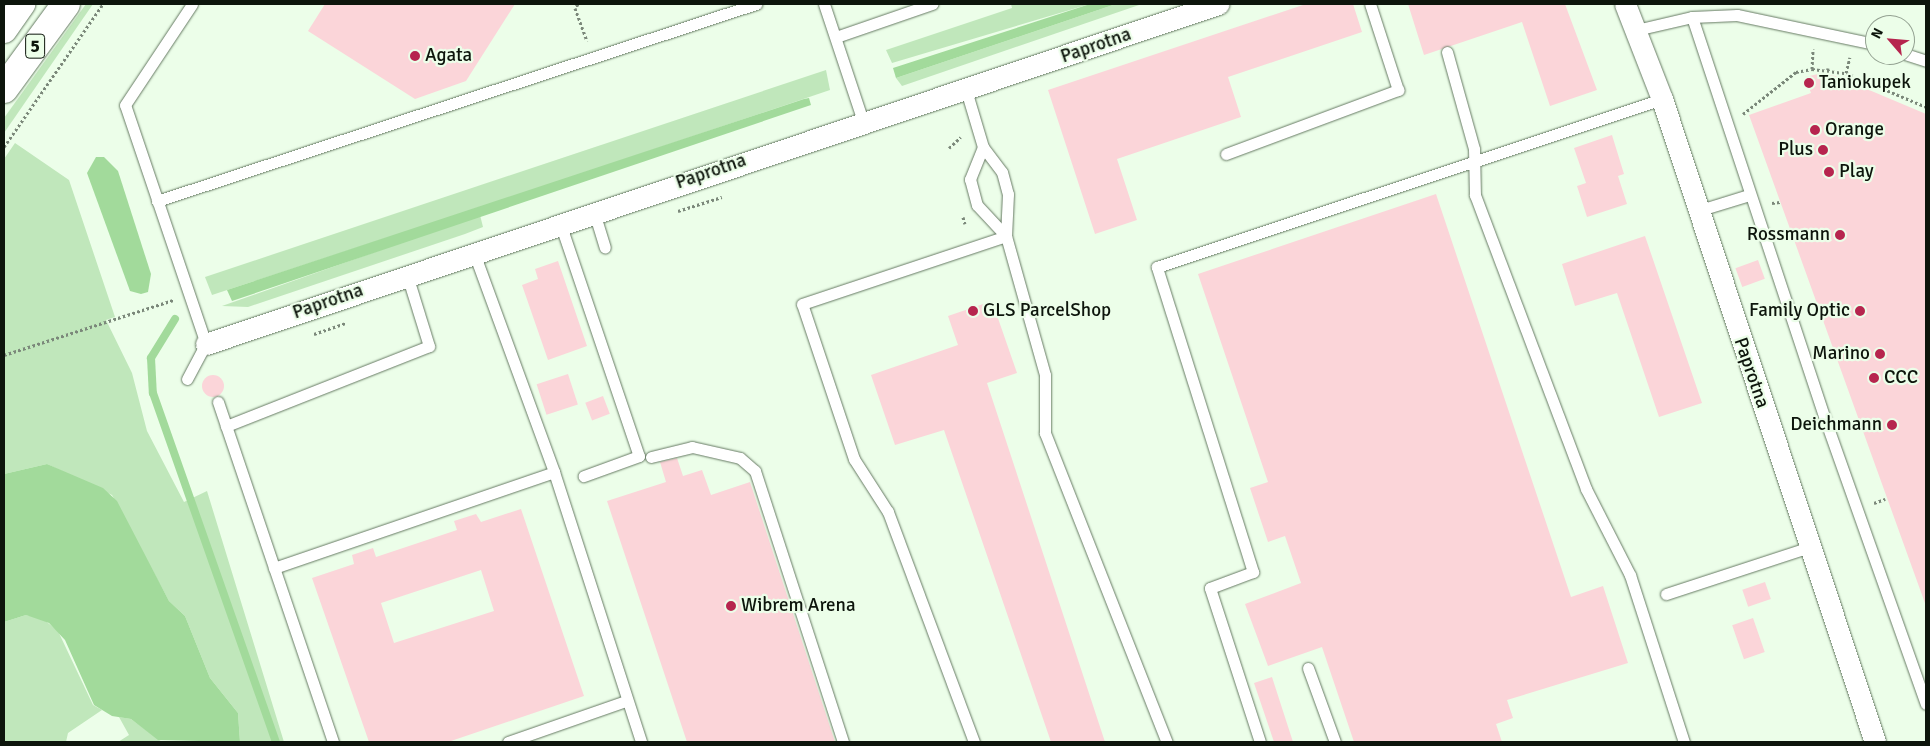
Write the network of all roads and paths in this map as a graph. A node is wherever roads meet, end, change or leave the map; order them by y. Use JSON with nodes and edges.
{"nodes":[{"id":1,"x":22,"y":4,"type":"edge"},
{"id":2,"x":66,"y":4,"type":"edge"},
{"id":3,"x":103,"y":4,"type":"edge"},
{"id":4,"x":192,"y":4,"type":"edge"},
{"id":5,"x":578,"y":4,"type":"edge"},
{"id":6,"x":756,"y":4,"type":"edge"},
{"id":7,"x":824,"y":4,"type":"edge"},
{"id":8,"x":932,"y":4,"type":"edge"},
{"id":9,"x":1218,"y":4,"type":"edge"},
{"id":10,"x":1370,"y":4,"type":"edge"},
{"id":11,"x":1625,"y":4,"type":"edge"},
{"id":12,"x":1692,"y":17,"type":"junction"},
{"id":13,"x":4,"y":30,"type":"edge"},
{"id":14,"x":1636,"y":30,"type":"junction"},
{"id":15,"x":836,"y":37,"type":"junction"},
{"id":16,"x":1865,"y":42,"type":"edge"},
{"id":17,"x":1814,"y":44,"type":"dead end"},
{"id":18,"x":1447,"y":52,"type":"dead end"},
{"id":19,"x":1851,"y":55,"type":"dead end"},
{"id":20,"x":592,"y":56,"type":"junction"},
{"id":21,"x":1828,"y":68,"type":"junction"},
{"id":22,"x":1812,"y":69,"type":"junction"},
{"id":23,"x":1846,"y":73,"type":"junction"},
{"id":24,"x":1827,"y":75,"type":"dead end"},
{"id":25,"x":4,"y":89,"type":"edge"},
{"id":26,"x":966,"y":90,"type":"junction"},
{"id":27,"x":1662,"y":99,"type":"junction"},
{"id":28,"x":1926,"y":107,"type":"edge"},
{"id":29,"x":863,"y":121,"type":"junction"},
{"id":30,"x":1746,"y":121,"type":"dead end"},
{"id":31,"x":960,"y":128,"type":"dead end"},
{"id":32,"x":4,"y":147,"type":"edge"},
{"id":33,"x":983,"y":147,"type":"junction"},
{"id":34,"x":949,"y":148,"type":"dead end"},
{"id":35,"x":1226,"y":154,"type":"dead end"},
{"id":36,"x":1474,"y":162,"type":"junction"},
{"id":37,"x":1749,"y":195,"type":"junction"},
{"id":38,"x":1770,"y":195,"type":"dead end"},
{"id":39,"x":157,"y":201,"type":"junction"},
{"id":40,"x":1780,"y":202,"type":"dead end"},
{"id":41,"x":1697,"y":211,"type":"junction"},
{"id":42,"x":594,"y":212,"type":"junction"},
{"id":43,"x":560,"y":224,"type":"junction"},
{"id":44,"x":1006,"y":236,"type":"junction"},
{"id":45,"x":605,"y":247,"type":"dead end"},
{"id":46,"x":474,"y":253,"type":"junction"},
{"id":47,"x":407,"y":275,"type":"junction"},
{"id":48,"x":186,"y":295,"type":"junction"},
{"id":49,"x":206,"y":344,"type":"junction"},
{"id":50,"x":4,"y":355,"type":"edge"},
{"id":51,"x":187,"y":379,"type":"dead end"},
{"id":52,"x":218,"y":402,"type":"dead end"},
{"id":53,"x":226,"y":426,"type":"junction"},
{"id":54,"x":651,"y":457,"type":"dead end"},
{"id":55,"x":554,"y":472,"type":"junction"},
{"id":56,"x":584,"y":476,"type":"dead end"},
{"id":57,"x":1810,"y":547,"type":"junction"},
{"id":58,"x":274,"y":568,"type":"junction"},
{"id":59,"x":1666,"y":594,"type":"dead end"},
{"id":60,"x":1308,"y":668,"type":"dead end"},
{"id":61,"x":626,"y":701,"type":"junction"},
{"id":62,"x":1926,"y":704,"type":"edge"},
{"id":63,"x":333,"y":742,"type":"edge"},
{"id":64,"x":508,"y":742,"type":"edge"},
{"id":65,"x":640,"y":742,"type":"edge"},
{"id":66,"x":843,"y":742,"type":"edge"},
{"id":67,"x":974,"y":742,"type":"edge"},
{"id":68,"x":1167,"y":742,"type":"edge"},
{"id":69,"x":1260,"y":742,"type":"edge"},
{"id":70,"x":1335,"y":742,"type":"edge"},
{"id":71,"x":1684,"y":742,"type":"edge"},
{"id":72,"x":1876,"y":742,"type":"edge"}],
"edges":[{"from":1,"to":13,"type":"street"},
{"from":2,"to":25,"type":"main road","number":"5"},
{"from":3,"to":32,"type":"path"},
{"from":4,"to":39,"type":"lane"},
{"from":5,"to":20,"type":"path"},
{"from":6,"to":20,"type":"lane"},
{"from":7,"to":15,"type":"lane"},
{"from":8,"to":15,"type":"lane"},
{"from":9,"to":26,"type":"street","name":"Paprotna"},
{"from":10,"to":35,"type":"lane"},
{"from":11,"to":14,"type":"street","name":"Paprotna"},
{"from":12,"to":14,"type":"lane"},
{"from":12,"to":16,"type":"lane"},
{"from":12,"to":37,"type":"lane"},
{"from":14,"to":27,"type":"street","name":"Paprotna"},
{"from":15,"to":29,"type":"lane"},
{"from":17,"to":22,"type":"path"},
{"from":18,"to":36,"type":"lane"},
{"from":19,"to":23,"type":"path"},
{"from":20,"to":39,"type":"lane"},
{"from":21,"to":22,"type":"path"},
{"from":21,"to":23,"type":"path"},
{"from":21,"to":24,"type":"path"},
{"from":22,"to":30,"type":"path"},
{"from":23,"to":28,"type":"path"},
{"from":26,"to":29,"type":"street","name":"Paprotna"},
{"from":26,"to":33,"type":"lane"},
{"from":27,"to":36,"type":"lane"},
{"from":27,"to":41,"type":"street","name":"Paprotna"},
{"from":29,"to":42,"type":"street","name":"Paprotna"},
{"from":31,"to":34,"type":"path"},
{"from":33,"to":44,"type":"lane"},
{"from":33,"to":44,"type":"lane"},
{"from":36,"to":69,"type":"lane"},
{"from":36,"to":71,"type":"lane"},
{"from":37,"to":41,"type":"lane"},
{"from":37,"to":62,"type":"lane"},
{"from":38,"to":40,"type":"path"},
{"from":39,"to":48,"type":"lane"},
{"from":41,"to":57,"type":"street","name":"Paprotna"},
{"from":42,"to":43,"type":"street","name":"Paprotna"},
{"from":42,"to":45,"type":"lane"},
{"from":43,"to":46,"type":"street","name":"Paprotna"},
{"from":43,"to":56,"type":"lane"},
{"from":44,"to":67,"type":"lane"},
{"from":44,"to":68,"type":"lane"},
{"from":46,"to":47,"type":"street","name":"Paprotna"},
{"from":46,"to":55,"type":"lane"},
{"from":47,"to":49,"type":"street","name":"Paprotna"},
{"from":47,"to":53,"type":"lane"},
{"from":48,"to":49,"type":"lane"},
{"from":48,"to":50,"type":"path"},
{"from":49,"to":51,"type":"lane"},
{"from":52,"to":53,"type":"lane"},
{"from":53,"to":58,"type":"lane"},
{"from":54,"to":66,"type":"lane"},
{"from":55,"to":58,"type":"lane"},
{"from":55,"to":61,"type":"lane"},
{"from":57,"to":59,"type":"lane"},
{"from":57,"to":72,"type":"street","name":"Paprotna"},
{"from":58,"to":63,"type":"lane"},
{"from":60,"to":70,"type":"lane"},
{"from":61,"to":64,"type":"lane"},
{"from":61,"to":65,"type":"lane"}]}
